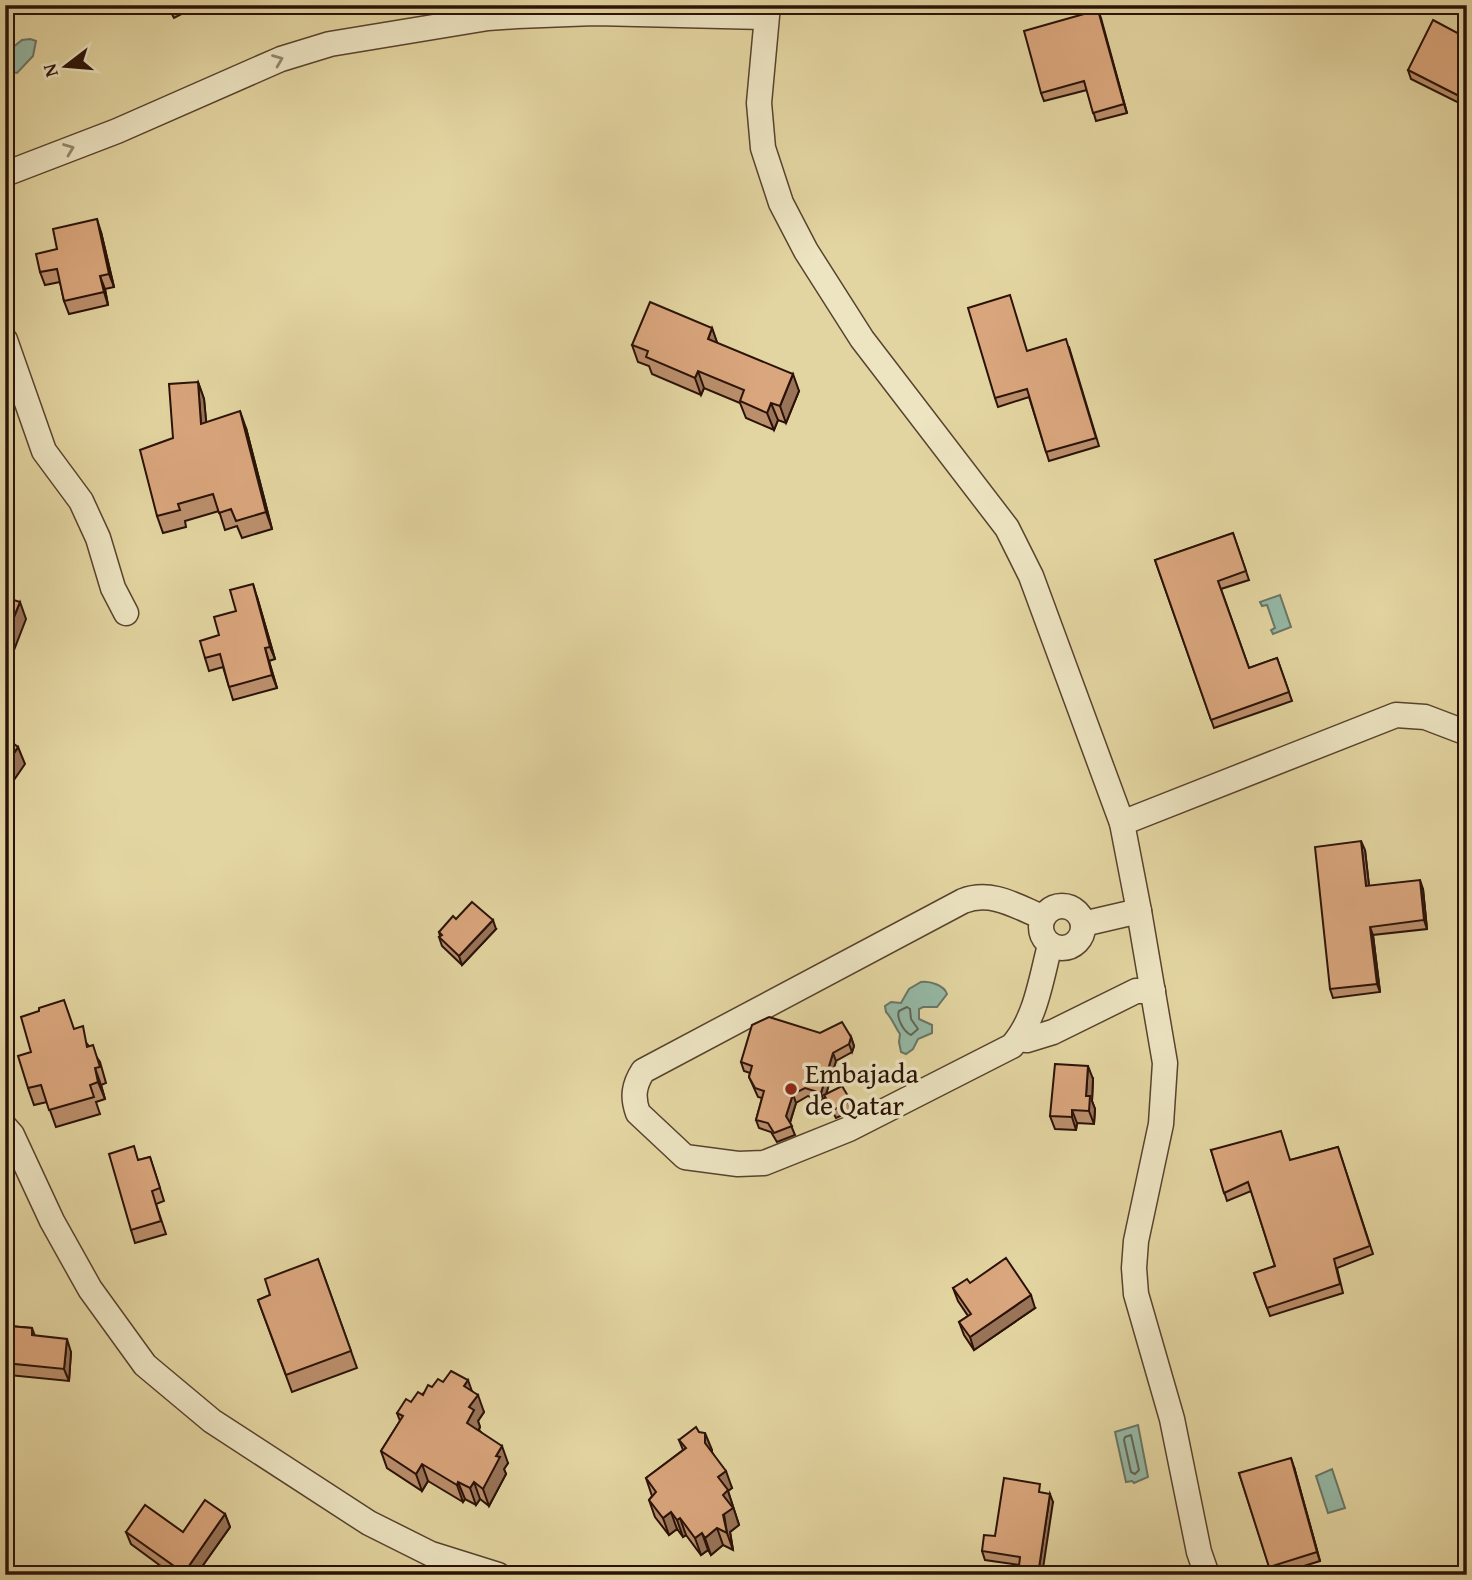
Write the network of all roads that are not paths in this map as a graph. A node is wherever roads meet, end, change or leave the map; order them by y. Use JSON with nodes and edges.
{"nodes":[{"id":1,"x":767,"y":11,"type":"edge"},
{"id":2,"x":5,"y":174,"type":"edge"},
{"id":3,"x":5,"y":340,"type":"edge"},
{"id":4,"x":126,"y":613,"type":"dead end"},
{"id":5,"x":1467,"y":733,"type":"edge"},
{"id":6,"x":1122,"y":823,"type":"junction"},
{"id":7,"x":1139,"y":911,"type":"junction"},
{"id":8,"x":1042,"y":917,"type":"junction"},
{"id":9,"x":1083,"y":924,"type":"junction"},
{"id":10,"x":1050,"y":945,"type":"junction"},
{"id":11,"x":1153,"y":991,"type":"junction"},
{"id":12,"x":1018,"y":1039,"type":"junction"},
{"id":13,"x":5,"y":1127,"type":"edge"},
{"id":14,"x":498,"y":1575,"type":"edge"},
{"id":15,"x":1207,"y":1575,"type":"edge"}],
"edges":[{"from":2,"to":1,"type":"street","one_way":true},
{"from":1,"to":6,"type":"street"},
{"from":3,"to":4,"type":"street"},
{"from":5,"to":6,"type":"street"},
{"from":6,"to":7,"type":"street"},
{"from":7,"to":9,"type":"street"},
{"from":7,"to":11,"type":"street"},
{"from":8,"to":9,"type":"street"},
{"from":8,"to":10,"type":"street"},
{"from":8,"to":12,"type":"street"},
{"from":9,"to":10,"type":"street"},
{"from":10,"to":12,"type":"street"},
{"from":11,"to":12,"type":"street"},
{"from":11,"to":15,"type":"street"},
{"from":13,"to":14,"type":"street"}]}
